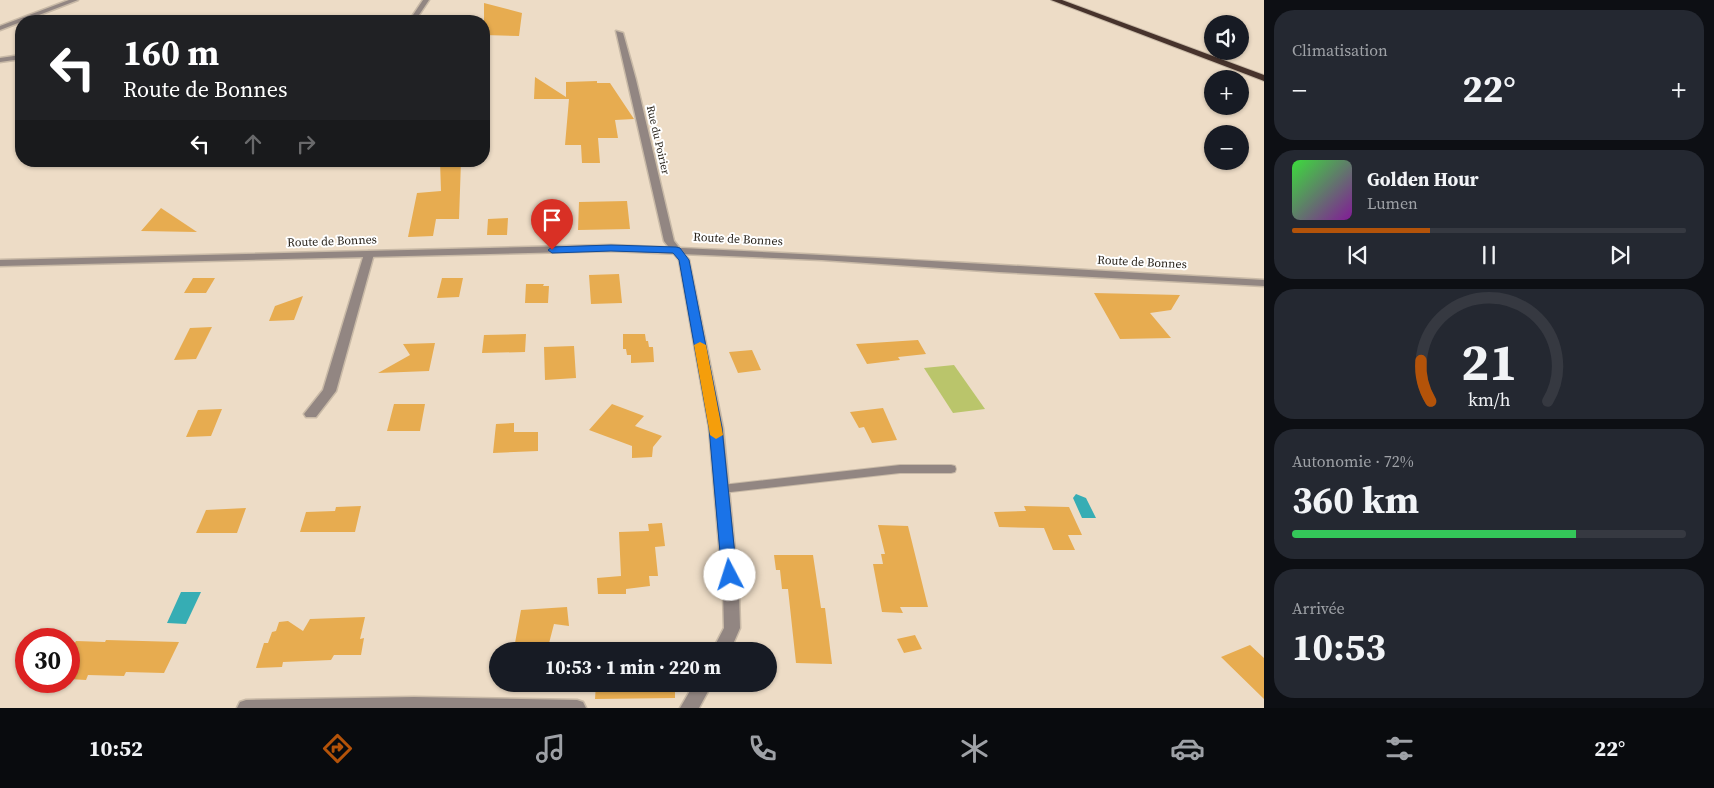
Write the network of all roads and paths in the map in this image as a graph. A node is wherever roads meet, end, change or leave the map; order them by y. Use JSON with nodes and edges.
{"nodes":[{"id":1,"x":75,"y":0,"type":"edge"},
{"id":2,"x":426,"y":0,"type":"edge"},
{"id":3,"x":1055,"y":0,"type":"edge"},
{"id":4,"x":1072,"y":0,"type":"edge"},
{"id":5,"x":35,"y":15,"type":"edge"},
{"id":6,"x":416,"y":15,"type":"edge"},
{"id":7,"x":15,"y":22,"type":"edge"},
{"id":8,"x":0,"y":28,"type":"edge"},
{"id":9,"x":619,"y":32,"type":"dead end"},
{"id":10,"x":1204,"y":48,"type":"edge"},
{"id":11,"x":15,"y":58,"type":"edge"},
{"id":12,"x":0,"y":60,"type":"edge"},
{"id":13,"x":1231,"y":60,"type":"edge"},
{"id":14,"x":1262,"y":76,"type":"edge"},
{"id":15,"x":676,"y":250,"type":"junction"},
{"id":16,"x":370,"y":254,"type":"junction"},
{"id":17,"x":0,"y":263,"type":"edge"},
{"id":18,"x":1264,"y":282,"type":"edge"},
{"id":19,"x":311,"y":414,"type":"dead end"},
{"id":20,"x":951,"y":469,"type":"dead end"},
{"id":21,"x":722,"y":489,"type":"junction"},
{"id":22,"x":725,"y":642,"type":"edge"},
{"id":23,"x":698,"y":692,"type":"edge"},
{"id":24,"x":246,"y":708,"type":"edge"},
{"id":25,"x":577,"y":708,"type":"edge"},
{"id":26,"x":689,"y":708,"type":"edge"}],
"edges":[{"from":1,"to":5,"type":"street"},
{"from":2,"to":6,"type":"street"},
{"from":3,"to":14,"type":"highway"},
{"from":4,"to":10,"type":"highway"},
{"from":7,"to":8,"type":"street"},
{"from":9,"to":15,"type":"street","name":"Rue du Poirier"},
{"from":11,"to":12,"type":"street"},
{"from":13,"to":14,"type":"highway"},
{"from":15,"to":16,"type":"street","name":"Route de Bonnes"},
{"from":15,"to":18,"type":"street","name":"Route de Bonnes"},
{"from":15,"to":21,"type":"street","name":"Rue du Poirier"},
{"from":16,"to":17,"type":"street","name":"Route de Bonnes"},
{"from":16,"to":19,"type":"street"},
{"from":20,"to":21,"type":"lane"},
{"from":21,"to":22,"type":"street","name":"Rue du Poirier"},
{"from":23,"to":26,"type":"street"},
{"from":24,"to":25,"type":"street"}]}
